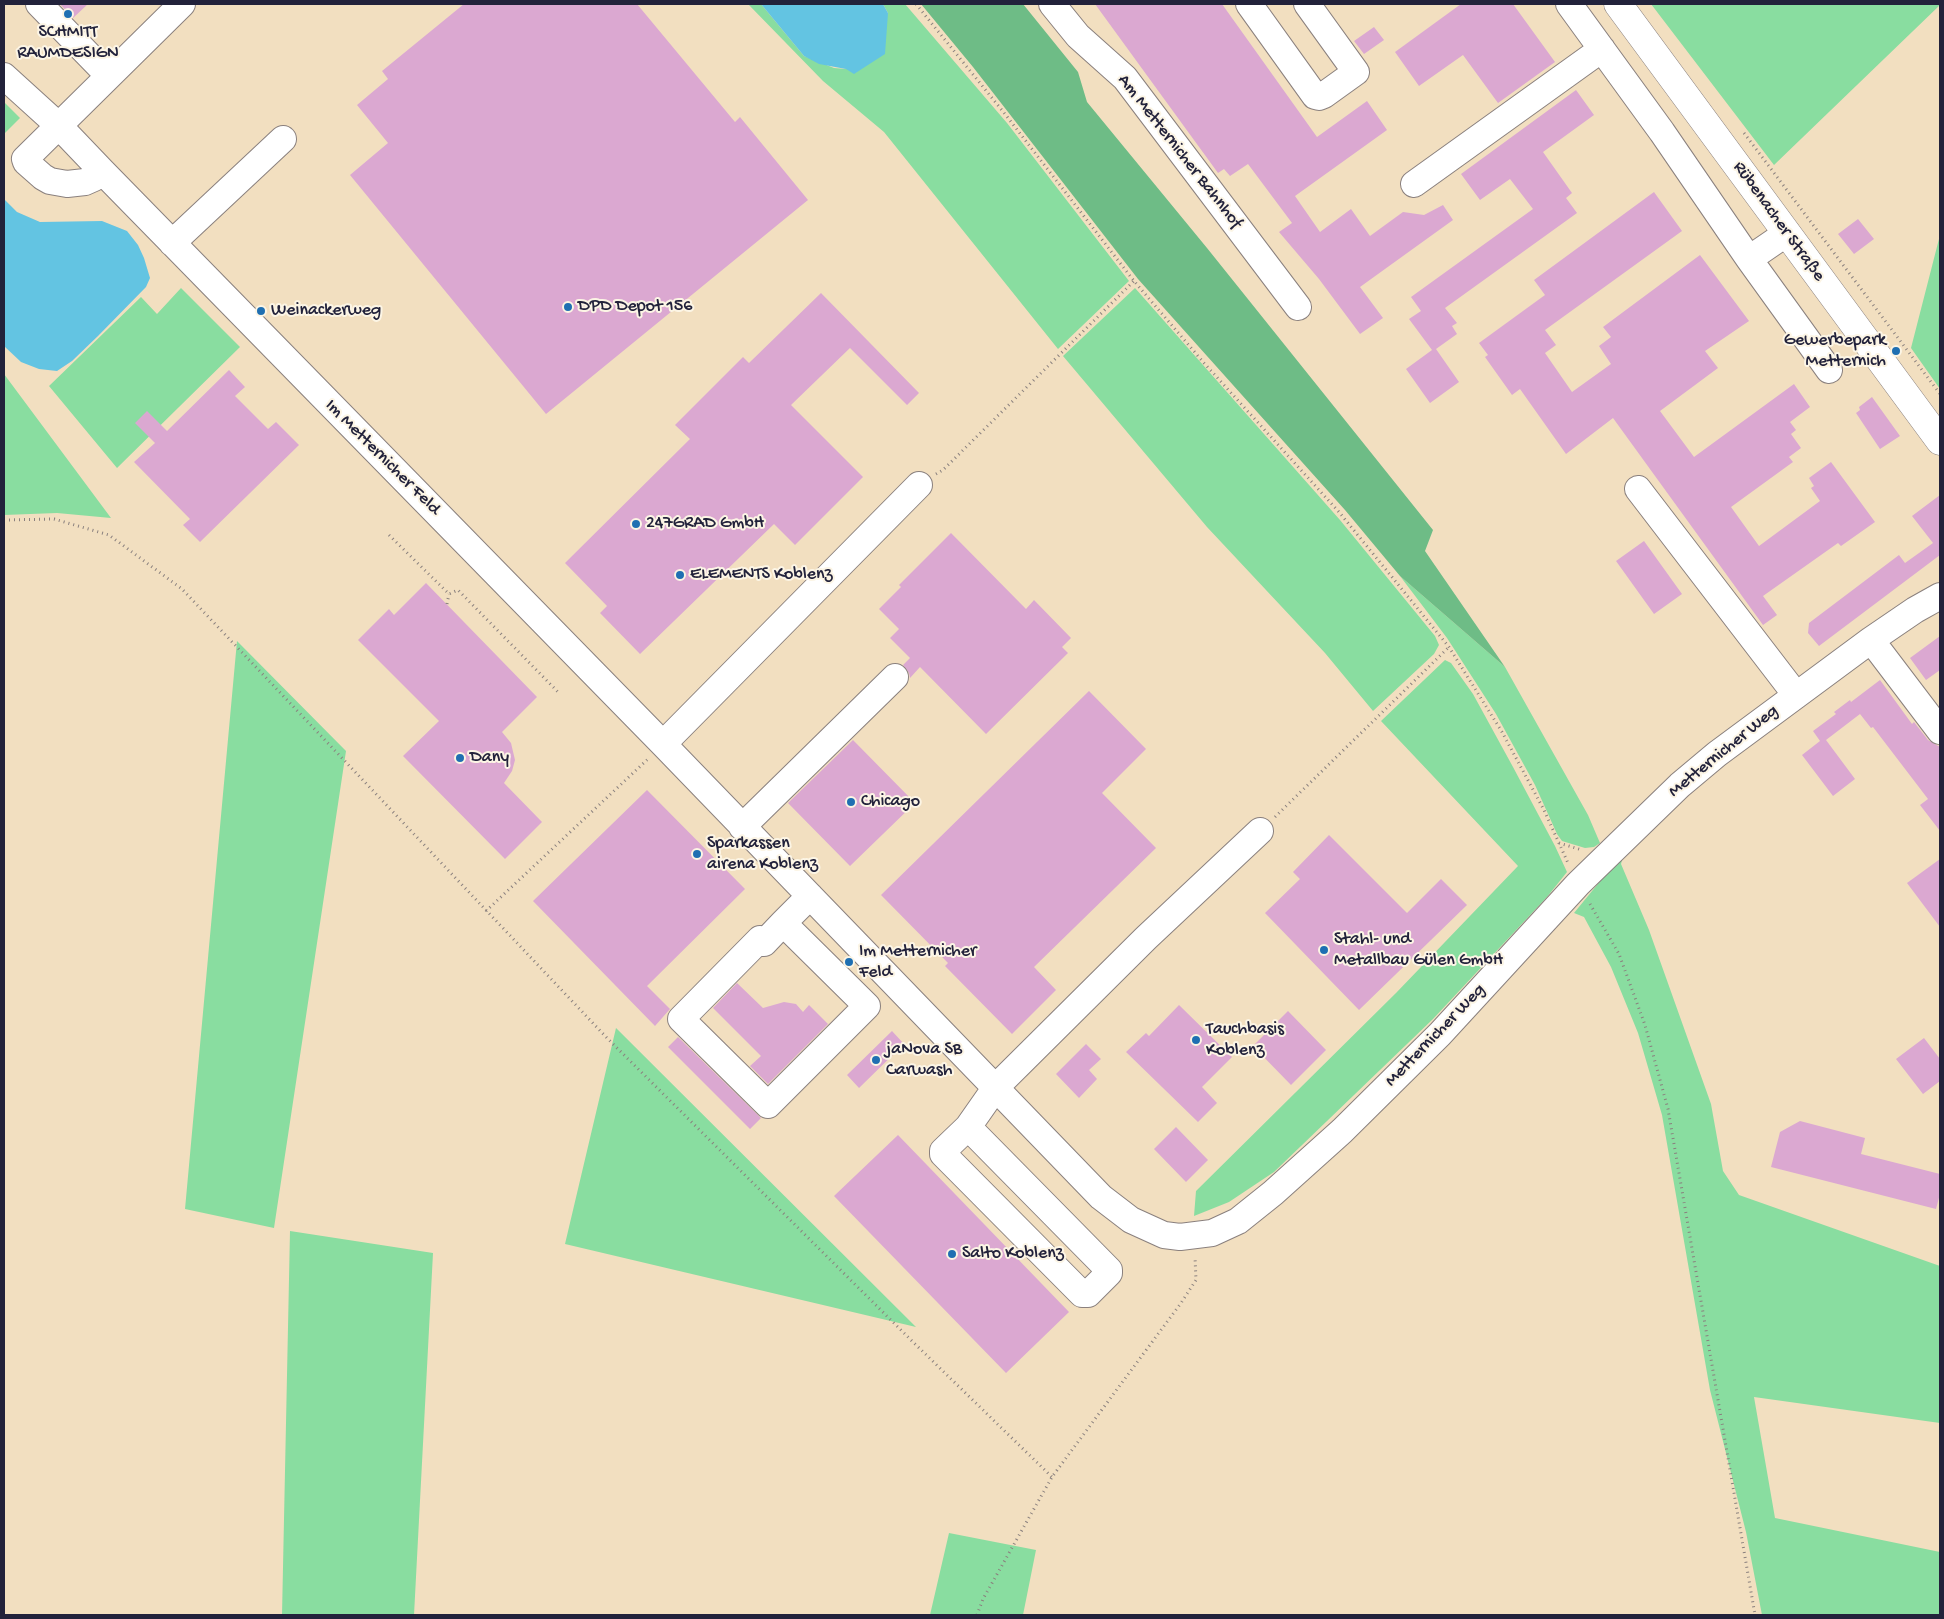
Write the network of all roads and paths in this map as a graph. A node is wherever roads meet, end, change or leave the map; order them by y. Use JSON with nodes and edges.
{"nodes":[{"id":1,"x":39,"y":4,"type":"edge"},
{"id":2,"x":182,"y":4,"type":"edge"},
{"id":3,"x":916,"y":4,"type":"edge"},
{"id":4,"x":1052,"y":4,"type":"edge"},
{"id":5,"x":1249,"y":4,"type":"edge"},
{"id":6,"x":1307,"y":4,"type":"edge"},
{"id":7,"x":1569,"y":4,"type":"edge"},
{"id":8,"x":1618,"y":4,"type":"edge"},
{"id":9,"x":1602,"y":49,"type":"junction"},
{"id":10,"x":4,"y":76,"type":"edge"},
{"id":11,"x":109,"y":76,"type":"junction"},
{"id":12,"x":60,"y":126,"type":"junction"},
{"id":13,"x":1740,"y":129,"type":"dead end"},
{"id":14,"x":283,"y":139,"type":"dead end"},
{"id":15,"x":102,"y":171,"type":"junction"},
{"id":16,"x":1414,"y":184,"type":"dead end"},
{"id":17,"x":1787,"y":233,"type":"junction"},
{"id":18,"x":172,"y":243,"type":"junction"},
{"id":19,"x":1749,"y":259,"type":"junction"},
{"id":20,"x":1134,"y":281,"type":"junction"},
{"id":21,"x":1298,"y":307,"type":"dead end"},
{"id":22,"x":1829,"y":370,"type":"dead end"},
{"id":23,"x":1940,"y":394,"type":"edge"},
{"id":24,"x":1940,"y":441,"type":"edge"},
{"id":25,"x":919,"y":485,"type":"joint"},
{"id":26,"x":1638,"y":489,"type":"dead end"},
{"id":27,"x":4,"y":520,"type":"edge"},
{"id":28,"x":389,"y":535,"type":"dead end"},
{"id":29,"x":1940,"y":585,"type":"edge"},
{"id":30,"x":449,"y":594,"type":"junction"},
{"id":31,"x":1940,"y":596,"type":"edge"},
{"id":32,"x":447,"y":604,"type":"dead end"},
{"id":33,"x":1915,"y":610,"type":"junction"},
{"id":34,"x":1871,"y":640,"type":"junction"},
{"id":35,"x":1449,"y":647,"type":"junction"},
{"id":36,"x":895,"y":678,"type":"dead end"},
{"id":37,"x":559,"y":692,"type":"dead end"},
{"id":38,"x":1796,"y":695,"type":"junction"},
{"id":39,"x":1940,"y":731,"type":"edge"},
{"id":40,"x":663,"y":744,"type":"junction"},
{"id":41,"x":742,"y":827,"type":"junction"},
{"id":42,"x":1260,"y":831,"type":"joint"},
{"id":43,"x":1578,"y":884,"type":"junction"},
{"id":44,"x":810,"y":896,"type":"junction"},
{"id":45,"x":486,"y":911,"type":"junction"},
{"id":46,"x":783,"y":923,"type":"junction"},
{"id":47,"x":996,"y":1086,"type":"junction"},
{"id":48,"x":968,"y":1127,"type":"junction"},
{"id":49,"x":1195,"y":1236,"type":"junction"},
{"id":50,"x":1052,"y":1477,"type":"junction"},
{"id":51,"x":977,"y":1615,"type":"edge"},
{"id":52,"x":1755,"y":1615,"type":"edge"}],
"edges":[{"from":1,"to":11,"type":"street"},
{"from":2,"to":11,"type":"street"},
{"from":3,"to":20,"type":"path"},
{"from":4,"to":21,"type":"street","name":"Am Metternicher Bahnhof"},
{"from":5,"to":6,"type":"street"},
{"from":7,"to":9,"type":"street"},
{"from":8,"to":17,"type":"main road","name":"Rübenacher Straße"},
{"from":9,"to":16,"type":"street"},
{"from":9,"to":19,"type":"street"},
{"from":10,"to":12,"type":"street"},
{"from":11,"to":12,"type":"street"},
{"from":12,"to":15,"type":"street","name":"Im Metternicher Feld"},
{"from":12,"to":15,"type":"street"},
{"from":13,"to":23,"type":"path"},
{"from":14,"to":18,"type":"street"},
{"from":15,"to":18,"type":"street","name":"Im Metternicher Feld"},
{"from":17,"to":19,"type":"street"},
{"from":17,"to":24,"type":"main road","name":"Rübenacher Straße"},
{"from":18,"to":40,"type":"street","name":"Im Metternicher Feld"},
{"from":19,"to":22,"type":"street"},
{"from":20,"to":25,"type":"path"},
{"from":20,"to":35,"type":"path"},
{"from":25,"to":40,"type":"street"},
{"from":26,"to":38,"type":"street","name":"Metternicher Weg"},
{"from":27,"to":45,"type":"path"},
{"from":28,"to":30,"type":"path"},
{"from":29,"to":33,"type":"street","name":"Metternicher Weg"},
{"from":30,"to":32,"type":"path"},
{"from":30,"to":37,"type":"path"},
{"from":31,"to":33,"type":"street","name":"Metternicher Weg"},
{"from":33,"to":34,"type":"street","name":"Metternicher Weg"},
{"from":34,"to":38,"type":"street","name":"Metternicher Weg"},
{"from":34,"to":39,"type":"street"},
{"from":35,"to":42,"type":"path"},
{"from":35,"to":43,"type":"path"},
{"from":36,"to":41,"type":"street"},
{"from":38,"to":43,"type":"street","name":"Metternicher Weg"},
{"from":40,"to":41,"type":"street","name":"Im Metternicher Feld"},
{"from":40,"to":45,"type":"path"},
{"from":41,"to":44,"type":"street","name":"Im Metternicher Feld"},
{"from":42,"to":47,"type":"street"},
{"from":43,"to":49,"type":"street","name":"Metternicher Weg"},
{"from":43,"to":52,"type":"path"},
{"from":44,"to":46,"type":"street"},
{"from":44,"to":47,"type":"street","name":"Im Metternicher Feld"},
{"from":45,"to":50,"type":"path"},
{"from":46,"to":46,"type":"street"},
{"from":47,"to":48,"type":"street"},
{"from":47,"to":49,"type":"street","name":"Im Metternicher Feld"},
{"from":48,"to":48,"type":"street"},
{"from":49,"to":50,"type":"path"},
{"from":50,"to":51,"type":"path"}]}
